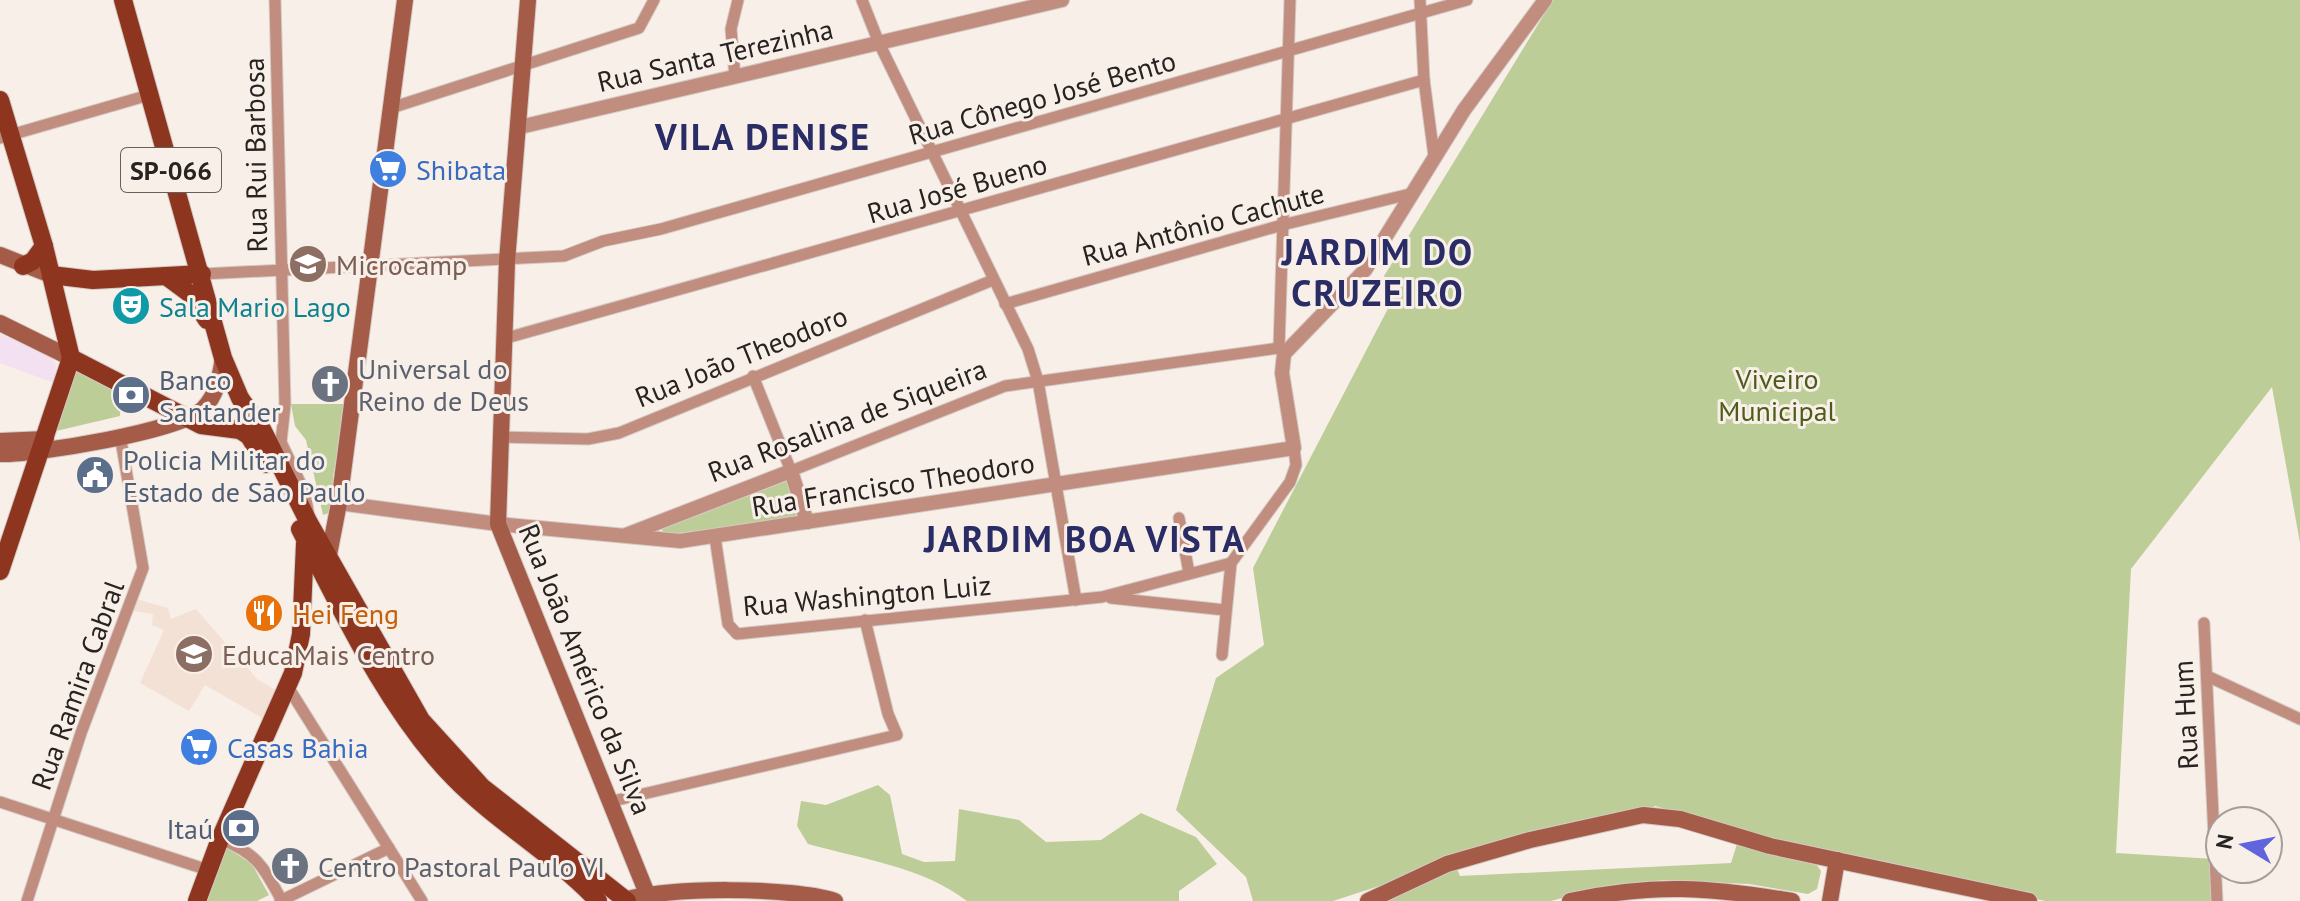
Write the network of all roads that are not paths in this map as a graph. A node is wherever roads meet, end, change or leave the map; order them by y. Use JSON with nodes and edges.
{"nodes":[{"id":1,"x":123,"y":0,"type":"edge"},
{"id":2,"x":275,"y":0,"type":"edge"},
{"id":3,"x":405,"y":0,"type":"edge"},
{"id":4,"x":528,"y":0,"type":"edge"},
{"id":5,"x":654,"y":0,"type":"edge"},
{"id":6,"x":738,"y":0,"type":"edge"},
{"id":7,"x":862,"y":0,"type":"edge"},
{"id":8,"x":1062,"y":0,"type":"edge"},
{"id":9,"x":1290,"y":0,"type":"edge"},
{"id":10,"x":1467,"y":0,"type":"edge"},
{"id":11,"x":1545,"y":0,"type":"edge"},
{"id":12,"x":1420,"y":6,"type":"edge"},
{"id":13,"x":879,"y":43,"type":"junction"},
{"id":14,"x":1289,"y":51,"type":"junction"},
{"id":15,"x":524,"y":68,"type":"junction"},
{"id":16,"x":735,"y":77,"type":"junction"},
{"id":17,"x":1424,"y":80,"type":"junction"},
{"id":18,"x":149,"y":95,"type":"junction"},
{"id":19,"x":0,"y":100,"type":"edge"},
{"id":20,"x":391,"y":108,"type":"junction"},
{"id":21,"x":1287,"y":118,"type":"junction"},
{"id":22,"x":520,"y":127,"type":"junction"},
{"id":23,"x":5,"y":137,"type":"edge"},
{"id":24,"x":932,"y":153,"type":"junction"},
{"id":25,"x":1434,"y":156,"type":"junction"},
{"id":26,"x":1414,"y":193,"type":"junction"},
{"id":27,"x":961,"y":213,"type":"junction"},
{"id":28,"x":1282,"y":225,"type":"junction"},
{"id":29,"x":44,"y":246,"type":"junction"},
{"id":30,"x":0,"y":255,"type":"edge"},
{"id":31,"x":507,"y":261,"type":"junction"},
{"id":32,"x":372,"y":265,"type":"junction"},
{"id":33,"x":23,"y":266,"type":"junction"},
{"id":34,"x":282,"y":271,"type":"junction"},
{"id":35,"x":202,"y":274,"type":"junction"},
{"id":36,"x":51,"y":275,"type":"junction"},
{"id":37,"x":166,"y":276,"type":"junction"},
{"id":38,"x":93,"y":280,"type":"junction"},
{"id":39,"x":993,"y":280,"type":"junction"},
{"id":40,"x":58,"y":303,"type":"junction"},
{"id":41,"x":1005,"y":304,"type":"junction"},
{"id":42,"x":0,"y":323,"type":"edge"},
{"id":43,"x":503,"y":339,"type":"junction"},
{"id":44,"x":220,"y":349,"type":"junction"},
{"id":45,"x":1282,"y":351,"type":"junction"},
{"id":46,"x":71,"y":358,"type":"junction"},
{"id":47,"x":753,"y":376,"type":"junction"},
{"id":48,"x":1038,"y":381,"type":"junction"},
{"id":49,"x":285,"y":405,"type":"junction"},
{"id":50,"x":190,"y":419,"type":"junction"},
{"id":51,"x":263,"y":431,"type":"junction"},
{"id":52,"x":120,"y":435,"type":"junction"},
{"id":53,"x":499,"y":437,"type":"junction"},
{"id":54,"x":0,"y":441,"type":"edge"},
{"id":55,"x":45,"y":441,"type":"junction"},
{"id":56,"x":1294,"y":448,"type":"junction"},
{"id":57,"x":0,"y":454,"type":"edge"},
{"id":58,"x":791,"y":471,"type":"junction"},
{"id":59,"x":1056,"y":485,"type":"junction"},
{"id":60,"x":339,"y":503,"type":"junction"},
{"id":61,"x":1179,"y":518,"type":"dead end"},
{"id":62,"x":807,"y":522,"type":"junction"},
{"id":63,"x":498,"y":524,"type":"junction"},
{"id":64,"x":307,"y":532,"type":"junction"},
{"id":65,"x":622,"y":537,"type":"junction"},
{"id":66,"x":715,"y":537,"type":"junction"},
{"id":67,"x":329,"y":556,"type":"junction"},
{"id":68,"x":1231,"y":563,"type":"junction"},
{"id":69,"x":0,"y":571,"type":"edge"},
{"id":70,"x":1189,"y":573,"type":"junction"},
{"id":71,"x":323,"y":575,"type":"junction"},
{"id":72,"x":334,"y":595,"type":"junction"},
{"id":73,"x":1102,"y":597,"type":"junction"},
{"id":74,"x":1076,"y":600,"type":"junction"},
{"id":75,"x":1225,"y":610,"type":"junction"},
{"id":76,"x":865,"y":620,"type":"junction"},
{"id":77,"x":2204,"y":623,"type":"dead end"},
{"id":78,"x":301,"y":634,"type":"junction"},
{"id":79,"x":1222,"y":655,"type":"dead end"},
{"id":80,"x":2207,"y":676,"type":"junction"},
{"id":81,"x":288,"y":687,"type":"junction"},
{"id":82,"x":2300,"y":719,"type":"edge"},
{"id":83,"x":613,"y":801,"type":"junction"},
{"id":84,"x":0,"y":802,"type":"edge"},
{"id":85,"x":55,"y":820,"type":"junction"},
{"id":86,"x":220,"y":839,"type":"junction"},
{"id":87,"x":389,"y":848,"type":"junction"},
{"id":88,"x":1843,"y":862,"type":"junction"},
{"id":89,"x":208,"y":870,"type":"junction"},
{"id":90,"x":589,"y":897,"type":"edge"},
{"id":91,"x":650,"y":898,"type":"edge"},
{"id":92,"x":625,"y":900,"type":"edge"},
{"id":93,"x":1837,"y":900,"type":"edge"},
{"id":94,"x":27,"y":901,"type":"edge"},
{"id":95,"x":197,"y":901,"type":"edge"},
{"id":96,"x":281,"y":901,"type":"edge"},
{"id":97,"x":422,"y":901,"type":"edge"},
{"id":98,"x":835,"y":901,"type":"edge"},
{"id":99,"x":1368,"y":901,"type":"edge"},
{"id":100,"x":1570,"y":901,"type":"edge"},
{"id":101,"x":1792,"y":901,"type":"edge"},
{"id":102,"x":2029,"y":901,"type":"edge"},
{"id":103,"x":2217,"y":901,"type":"edge"}],
"edges":[{"from":1,"to":18,"type":"main road","number":"SP-066"},
{"from":2,"to":34,"type":"street","name":"Rua Rui Barbosa"},
{"from":3,"to":20,"type":"main road"},
{"from":4,"to":15,"type":"main road","name":"Rua João Américo da Silva"},
{"from":5,"to":15,"type":"street"},
{"from":6,"to":16,"type":"street"},
{"from":7,"to":13,"type":"street"},
{"from":8,"to":13,"type":"street","name":"Rua Santa Terezinha"},
{"from":9,"to":14,"type":"street"},
{"from":10,"to":12,"type":"street","name":"Rua Cônego José Bento"},
{"from":11,"to":25,"type":"street"},
{"from":12,"to":14,"type":"street","name":"Rua Cônego José Bento"},
{"from":12,"to":17,"type":"street"},
{"from":13,"to":16,"type":"street","name":"Rua Santa Terezinha"},
{"from":13,"to":24,"type":"street"},
{"from":14,"to":21,"type":"street"},
{"from":14,"to":24,"type":"street","name":"Rua Cônego José Bento"},
{"from":15,"to":20,"type":"street"},
{"from":15,"to":22,"type":"main road","name":"Rua João Américo da Silva"},
{"from":16,"to":22,"type":"street","name":"Rua Santa Terezinha"},
{"from":17,"to":21,"type":"street","name":"Rua José Bueno"},
{"from":17,"to":25,"type":"street"},
{"from":18,"to":23,"type":"street"},
{"from":18,"to":35,"type":"main road","number":"SP-066"},
{"from":19,"to":23,"type":"main road"},
{"from":20,"to":32,"type":"main road"},
{"from":21,"to":27,"type":"street","name":"Rua José Bueno"},
{"from":21,"to":28,"type":"street"},
{"from":22,"to":31,"type":"main road","name":"Rua João Américo da Silva"},
{"from":23,"to":29,"type":"main road"},
{"from":24,"to":27,"type":"street"},
{"from":24,"to":31,"type":"street","name":"Rua Cônego José Bento"},
{"from":25,"to":26,"type":"street"},
{"from":26,"to":28,"type":"street","name":"Rua Antônio Cachute"},
{"from":26,"to":45,"type":"street"},
{"from":27,"to":39,"type":"street"},
{"from":27,"to":43,"type":"street","name":"Rua José Bueno"},
{"from":28,"to":41,"type":"street","name":"Rua Antônio Cachute"},
{"from":28,"to":45,"type":"street"},
{"from":29,"to":33,"type":"main road"},
{"from":29,"to":36,"type":"main road"},
{"from":30,"to":33,"type":"main road"},
{"from":31,"to":32,"type":"street","name":"Rua Cônego José Bento"},
{"from":31,"to":43,"type":"main road","name":"Rua João Américo da Silva"},
{"from":32,"to":34,"type":"street","name":"Rua Cônego José Bento"},
{"from":32,"to":60,"type":"main road"},
{"from":33,"to":36,"type":"main road"},
{"from":34,"to":35,"type":"street","name":"Rua Cônego José Bento"},
{"from":34,"to":49,"type":"street","name":"Rua Rui Barbosa"},
{"from":35,"to":37,"type":"main road"},
{"from":35,"to":44,"type":"main road","number":"SP-066"},
{"from":36,"to":38,"type":"main road"},
{"from":36,"to":40,"type":"main road"},
{"from":37,"to":38,"type":"main road"},
{"from":37,"to":44,"type":"main road"},
{"from":38,"to":40,"type":"main road"},
{"from":39,"to":41,"type":"street"},
{"from":39,"to":47,"type":"street","name":"Rua João Theodoro"},
{"from":40,"to":46,"type":"main road"},
{"from":41,"to":48,"type":"street"},
{"from":42,"to":46,"type":"main road"},
{"from":43,"to":53,"type":"main road","name":"Rua João Américo da Silva"},
{"from":44,"to":50,"type":"main road"},
{"from":44,"to":51,"type":"main road","number":"SP-066"},
{"from":45,"to":48,"type":"street","name":"Rua Rosalina de Siqueira"},
{"from":45,"to":56,"type":"street"},
{"from":46,"to":50,"type":"main road"},
{"from":46,"to":55,"type":"main road"},
{"from":47,"to":53,"type":"street","name":"Rua João Theodoro"},
{"from":47,"to":58,"type":"street"},
{"from":48,"to":58,"type":"street","name":"Rua Rosalina de Siqueira"},
{"from":48,"to":59,"type":"street"},
{"from":49,"to":51,"type":"street"},
{"from":49,"to":64,"type":"street","name":"Rua Rui Barbosa"},
{"from":50,"to":52,"type":"main road"},
{"from":50,"to":64,"type":"main road"},
{"from":51,"to":64,"type":"main road","number":"SP-066"},
{"from":52,"to":55,"type":"main road"},
{"from":52,"to":85,"type":"street","name":"Rua Ramira Cabral"},
{"from":53,"to":63,"type":"main road","name":"Rua João Américo da Silva"},
{"from":54,"to":55,"type":"main road"},
{"from":55,"to":57,"type":"main road"},
{"from":55,"to":69,"type":"main road"},
{"from":56,"to":59,"type":"street","name":"Rua Francisco Theodoro"},
{"from":56,"to":68,"type":"street"},
{"from":58,"to":62,"type":"street"},
{"from":58,"to":65,"type":"street","name":"Rua Rosalina de Siqueira"},
{"from":59,"to":62,"type":"street","name":"Rua Francisco Theodoro"},
{"from":59,"to":74,"type":"street"},
{"from":60,"to":63,"type":"street","name":"Rua Francisco Theodoro"},
{"from":60,"to":67,"type":"main road"},
{"from":61,"to":70,"type":"street"},
{"from":62,"to":66,"type":"street","name":"Rua Francisco Theodoro"},
{"from":63,"to":65,"type":"street","name":"Rua Francisco Theodoro"},
{"from":63,"to":83,"type":"main road","name":"Rua João Américo da Silva"},
{"from":64,"to":67,"type":"main road"},
{"from":64,"to":71,"type":"main road"},
{"from":64,"to":78,"type":"main road","number":"SP-066"},
{"from":65,"to":66,"type":"street","name":"Rua Francisco Theodoro"},
{"from":66,"to":76,"type":"street","name":"Rua Washington Luiz"},
{"from":67,"to":71,"type":"main road"},
{"from":67,"to":92,"type":"main road"},
{"from":68,"to":70,"type":"street","name":"Rua Washington Luiz"},
{"from":68,"to":75,"type":"street"},
{"from":70,"to":73,"type":"street","name":"Rua Washington Luiz"},
{"from":71,"to":72,"type":"main road"},
{"from":72,"to":78,"type":"main road"},
{"from":72,"to":90,"type":"main road"},
{"from":73,"to":74,"type":"street","name":"Rua Washington Luiz"},
{"from":73,"to":75,"type":"street","name":"Rua Washington Luiz"},
{"from":74,"to":76,"type":"street","name":"Rua Washington Luiz"},
{"from":75,"to":79,"type":"street"},
{"from":76,"to":83,"type":"street"},
{"from":77,"to":80,"type":"street","name":"Rua Hum"},
{"from":78,"to":81,"type":"main road","number":"SP-066"},
{"from":80,"to":82,"type":"street"},
{"from":80,"to":103,"type":"street","name":"Rua Hum"},
{"from":81,"to":86,"type":"main road","number":"SP-066"},
{"from":81,"to":87,"type":"street"},
{"from":83,"to":91,"type":"main road","name":"Rua João Américo da Silva"},
{"from":84,"to":85,"type":"street"},
{"from":85,"to":89,"type":"street"},
{"from":85,"to":94,"type":"street","name":"Rua Ramira Cabral"},
{"from":86,"to":89,"type":"main road","number":"SP-066"},
{"from":86,"to":96,"type":"street"},
{"from":87,"to":96,"type":"street"},
{"from":87,"to":97,"type":"street"},
{"from":88,"to":93,"type":"main road"},
{"from":88,"to":99,"type":"main road"},
{"from":88,"to":102,"type":"main road"},
{"from":89,"to":95,"type":"main road","number":"SP-066"},
{"from":91,"to":92,"type":"main road"},
{"from":91,"to":98,"type":"main road"},
{"from":100,"to":101,"type":"main road"}]}
